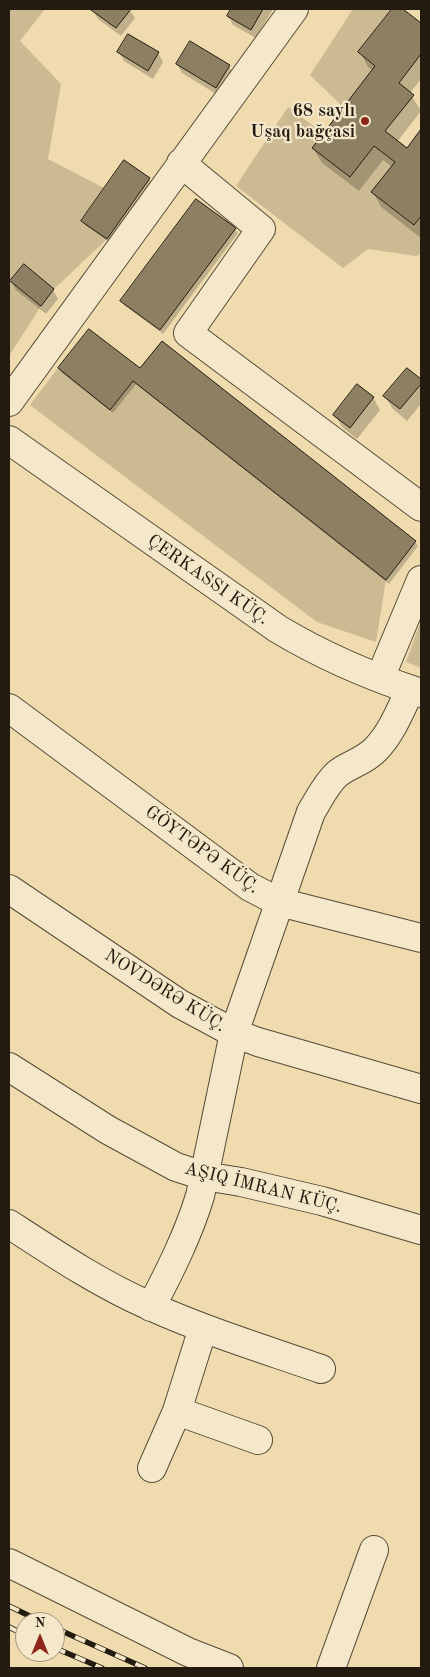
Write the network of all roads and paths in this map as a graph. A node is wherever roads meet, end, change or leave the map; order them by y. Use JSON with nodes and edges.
{"nodes":[{"id":1,"x":294,"y":9,"type":"edge"},
{"id":2,"x":181,"y":163,"type":"junction"},
{"id":3,"x":9,"y":402,"type":"edge"},
{"id":4,"x":9,"y":440,"type":"edge"},
{"id":5,"x":421,"y":507,"type":"edge"},
{"id":6,"x":421,"y":580,"type":"edge"},
{"id":7,"x":380,"y":678,"type":"junction"},
{"id":8,"x":415,"y":692,"type":"edge"},
{"id":9,"x":9,"y":708,"type":"edge"},
{"id":10,"x":9,"y":889,"type":"edge"},
{"id":11,"x":279,"y":902,"type":"junction"},
{"id":12,"x":421,"y":938,"type":"edge"},
{"id":13,"x":234,"y":1033,"type":"junction"},
{"id":14,"x":9,"y":1067,"type":"edge"},
{"id":15,"x":421,"y":1088,"type":"edge"},
{"id":16,"x":204,"y":1176,"type":"junction"},
{"id":17,"x":9,"y":1224,"type":"edge"},
{"id":18,"x":421,"y":1230,"type":"edge"},
{"id":19,"x":151,"y":1307,"type":"junction"},
{"id":20,"x":203,"y":1328,"type":"junction"},
{"id":21,"x":321,"y":1369,"type":"dead end"},
{"id":22,"x":177,"y":1411,"type":"junction"},
{"id":23,"x":258,"y":1440,"type":"dead end"},
{"id":24,"x":152,"y":1468,"type":"dead end"},
{"id":25,"x":374,"y":1550,"type":"dead end"},
{"id":26,"x":9,"y":1562,"type":"edge"},
{"id":27,"x":229,"y":1668,"type":"edge"},
{"id":28,"x":331,"y":1668,"type":"edge"}],
"edges":[{"from":1,"to":2,"type":"street"},
{"from":2,"to":3,"type":"street"},
{"from":2,"to":5,"type":"street"},
{"from":4,"to":7,"type":"street"},
{"from":6,"to":7,"type":"street"},
{"from":7,"to":8,"type":"street"},
{"from":8,"to":11,"type":"street"},
{"from":9,"to":11,"type":"street","name":"GÖYTƏPƏ KÜÇ."},
{"from":10,"to":13,"type":"street","name":"NOVDƏRƏ KÜÇ."},
{"from":11,"to":12,"type":"street","name":"GÖYTƏPƏ KÜÇ."},
{"from":11,"to":13,"type":"street"},
{"from":13,"to":15,"type":"street","name":"NOVDƏRƏ KÜÇ."},
{"from":13,"to":16,"type":"street"},
{"from":14,"to":16,"type":"street"},
{"from":16,"to":18,"type":"street"},
{"from":16,"to":19,"type":"street"},
{"from":17,"to":19,"type":"street"},
{"from":19,"to":20,"type":"street"},
{"from":20,"to":21,"type":"street"},
{"from":20,"to":22,"type":"street"},
{"from":22,"to":23,"type":"street"},
{"from":22,"to":24,"type":"street"},
{"from":25,"to":28,"type":"street"},
{"from":26,"to":27,"type":"street"}]}
